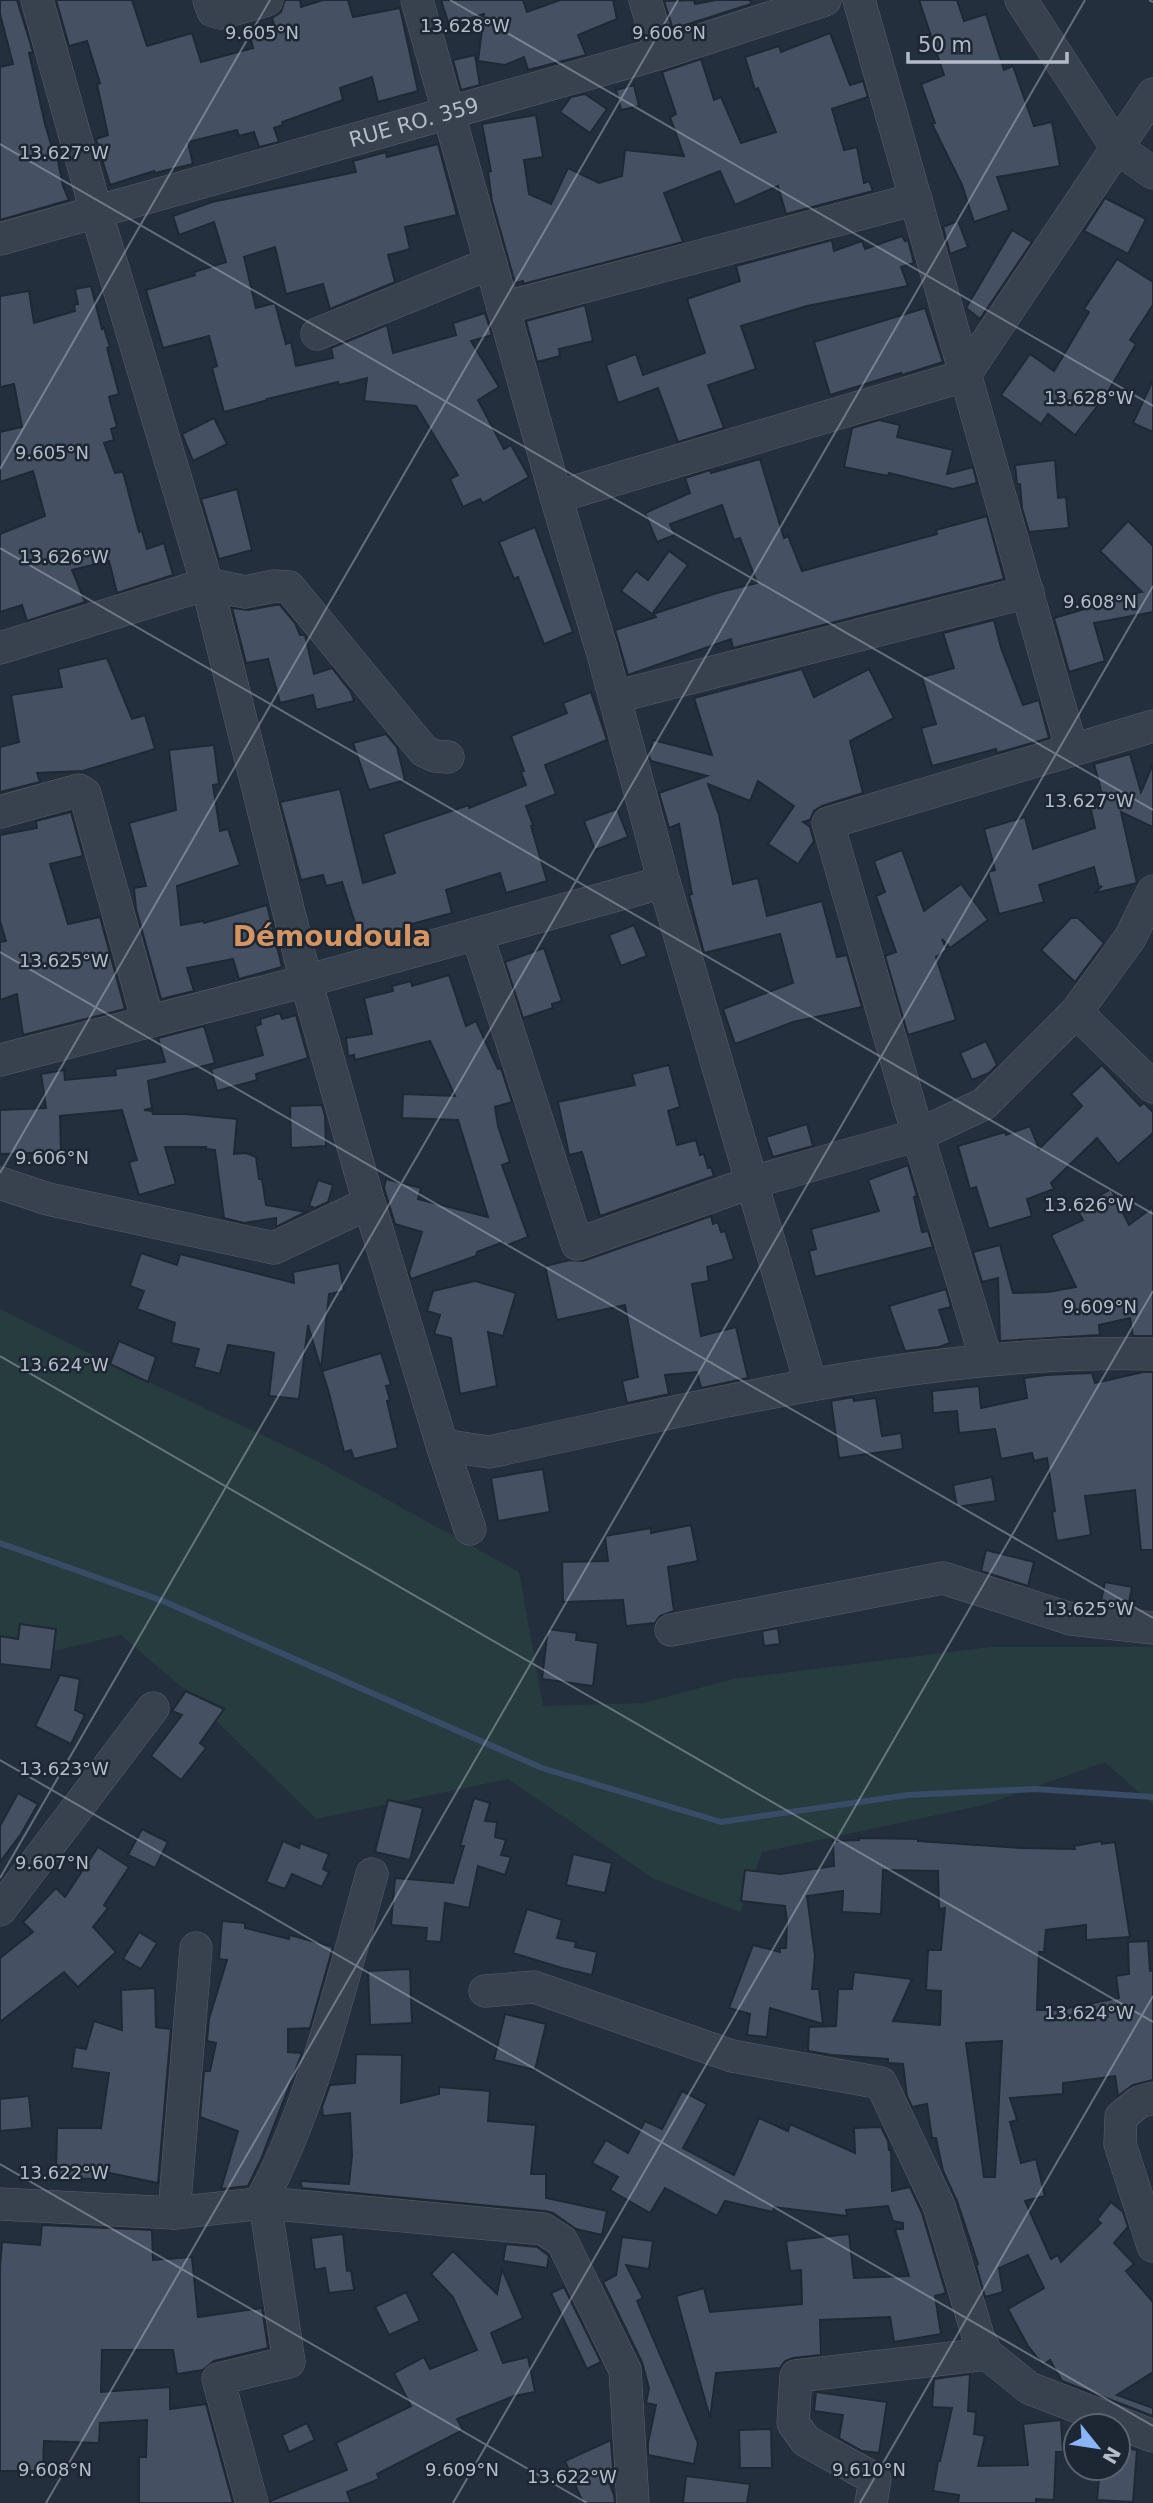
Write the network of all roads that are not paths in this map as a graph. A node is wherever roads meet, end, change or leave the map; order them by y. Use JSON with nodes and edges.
{"nodes":[{"id":1,"x":37,"y":0,"type":"edge"},
{"id":2,"x":209,"y":0,"type":"edge"},
{"id":3,"x":267,"y":0,"type":"edge"},
{"id":4,"x":417,"y":0,"type":"edge"},
{"id":5,"x":645,"y":0,"type":"edge"},
{"id":6,"x":825,"y":0,"type":"edge"},
{"id":7,"x":859,"y":0,"type":"edge"},
{"id":8,"x":1021,"y":0,"type":"edge"},
{"id":9,"x":661,"y":53,"type":"junction"},
{"id":10,"x":1153,"y":94,"type":"edge"},
{"id":11,"x":450,"y":114,"type":"junction"},
{"id":12,"x":1117,"y":148,"type":"junction"},
{"id":13,"x":1153,"y":173,"type":"edge"},
{"id":14,"x":916,"y":200,"type":"junction"},
{"id":15,"x":96,"y":211,"type":"junction"},
{"id":16,"x":0,"y":239,"type":"edge"},
{"id":17,"x":491,"y":263,"type":"junction"},
{"id":18,"x":503,"y":308,"type":"junction"},
{"id":19,"x":317,"y":334,"type":"dead end"},
{"id":20,"x":964,"y":376,"type":"junction"},
{"id":21,"x":556,"y":497,"type":"junction"},
{"id":22,"x":207,"y":584,"type":"junction"},
{"id":23,"x":1028,"y":592,"type":"junction"},
{"id":24,"x":0,"y":648,"type":"edge"},
{"id":25,"x":615,"y":697,"type":"junction"},
{"id":26,"x":1153,"y":726,"type":"edge"},
{"id":27,"x":1072,"y":750,"type":"junction"},
{"id":28,"x":448,"y":757,"type":"dead end"},
{"id":29,"x":0,"y":812,"type":"edge"},
{"id":30,"x":664,"y":882,"type":"junction"},
{"id":31,"x":1153,"y":891,"type":"edge"},
{"id":32,"x":477,"y":934,"type":"junction"},
{"id":33,"x":306,"y":981,"type":"junction"},
{"id":34,"x":1076,"y":1012,"type":"junction"},
{"id":35,"x":148,"y":1021,"type":"junction"},
{"id":36,"x":0,"y":1060,"type":"edge"},
{"id":37,"x":1153,"y":1087,"type":"edge"},
{"id":38,"x":918,"y":1135,"type":"junction"},
{"id":39,"x":753,"y":1182,"type":"junction"},
{"id":40,"x":0,"y":1183,"type":"edge"},
{"id":41,"x":369,"y":1203,"type":"junction"},
{"id":42,"x":1153,"y":1354,"type":"edge"},
{"id":43,"x":986,"y":1359,"type":"junction"},
{"id":44,"x":811,"y":1385,"type":"junction"},
{"id":45,"x":442,"y":1445,"type":"junction"},
{"id":46,"x":470,"y":1529,"type":"dead end"},
{"id":47,"x":1153,"y":1628,"type":"edge"},
{"id":48,"x":671,"y":1630,"type":"dead end"},
{"id":49,"x":153,"y":1709,"type":"dead end"},
{"id":50,"x":372,"y":1874,"type":"dead end"},
{"id":51,"x":0,"y":1910,"type":"edge"},
{"id":52,"x":196,"y":1948,"type":"dead end"},
{"id":53,"x":485,"y":1991,"type":"dead end"},
{"id":54,"x":1153,"y":2098,"type":"edge"},
{"id":55,"x":0,"y":2204,"type":"edge"},
{"id":56,"x":262,"y":2204,"type":"junction"},
{"id":57,"x":174,"y":2213,"type":"junction"},
{"id":58,"x":1153,"y":2246,"type":"edge"},
{"id":59,"x":987,"y":2354,"type":"junction"},
{"id":60,"x":1153,"y":2436,"type":"edge"},
{"id":61,"x":252,"y":2503,"type":"edge"},
{"id":62,"x":633,"y":2503,"type":"edge"},
{"id":63,"x":871,"y":2503,"type":"edge"}],
"edges":[{"from":1,"to":15,"type":"street"},
{"from":2,"to":3,"type":"street"},
{"from":4,"to":11,"type":"street"},
{"from":5,"to":9,"type":"street"},
{"from":6,"to":9,"type":"street","name":"RUE RO. 359"},
{"from":7,"to":14,"type":"street"},
{"from":8,"to":12,"type":"street"},
{"from":9,"to":11,"type":"street","name":"RUE RO. 359"},
{"from":10,"to":12,"type":"street"},
{"from":11,"to":15,"type":"street","name":"RUE RO. 359"},
{"from":11,"to":17,"type":"street"},
{"from":12,"to":13,"type":"street"},
{"from":12,"to":20,"type":"street"},
{"from":14,"to":18,"type":"street"},
{"from":14,"to":20,"type":"street"},
{"from":15,"to":16,"type":"street","name":"RUE RO. 359"},
{"from":15,"to":22,"type":"street"},
{"from":17,"to":18,"type":"street"},
{"from":17,"to":19,"type":"street"},
{"from":18,"to":21,"type":"street"},
{"from":20,"to":21,"type":"street"},
{"from":20,"to":23,"type":"street"},
{"from":21,"to":25,"type":"street"},
{"from":22,"to":24,"type":"street"},
{"from":22,"to":28,"type":"street"},
{"from":22,"to":33,"type":"street"},
{"from":23,"to":25,"type":"street"},
{"from":23,"to":27,"type":"street"},
{"from":25,"to":30,"type":"street"},
{"from":26,"to":27,"type":"street"},
{"from":27,"to":38,"type":"street"},
{"from":29,"to":35,"type":"street"},
{"from":30,"to":32,"type":"street"},
{"from":30,"to":39,"type":"street"},
{"from":31,"to":34,"type":"street"},
{"from":32,"to":33,"type":"street"},
{"from":32,"to":39,"type":"street"},
{"from":33,"to":35,"type":"street"},
{"from":33,"to":41,"type":"street"},
{"from":34,"to":37,"type":"street"},
{"from":34,"to":38,"type":"street"},
{"from":35,"to":36,"type":"street"},
{"from":38,"to":39,"type":"street"},
{"from":38,"to":43,"type":"street"},
{"from":39,"to":44,"type":"street"},
{"from":40,"to":41,"type":"street"},
{"from":41,"to":45,"type":"street"},
{"from":42,"to":43,"type":"street"},
{"from":43,"to":44,"type":"street"},
{"from":44,"to":45,"type":"street"},
{"from":45,"to":46,"type":"street"},
{"from":47,"to":48,"type":"street"},
{"from":49,"to":51,"type":"street"},
{"from":50,"to":56,"type":"street"},
{"from":52,"to":57,"type":"street"},
{"from":53,"to":59,"type":"street"},
{"from":54,"to":58,"type":"street"},
{"from":55,"to":57,"type":"street"},
{"from":56,"to":57,"type":"street"},
{"from":56,"to":61,"type":"street"},
{"from":56,"to":62,"type":"street"},
{"from":59,"to":60,"type":"street"},
{"from":59,"to":63,"type":"street"}]}
